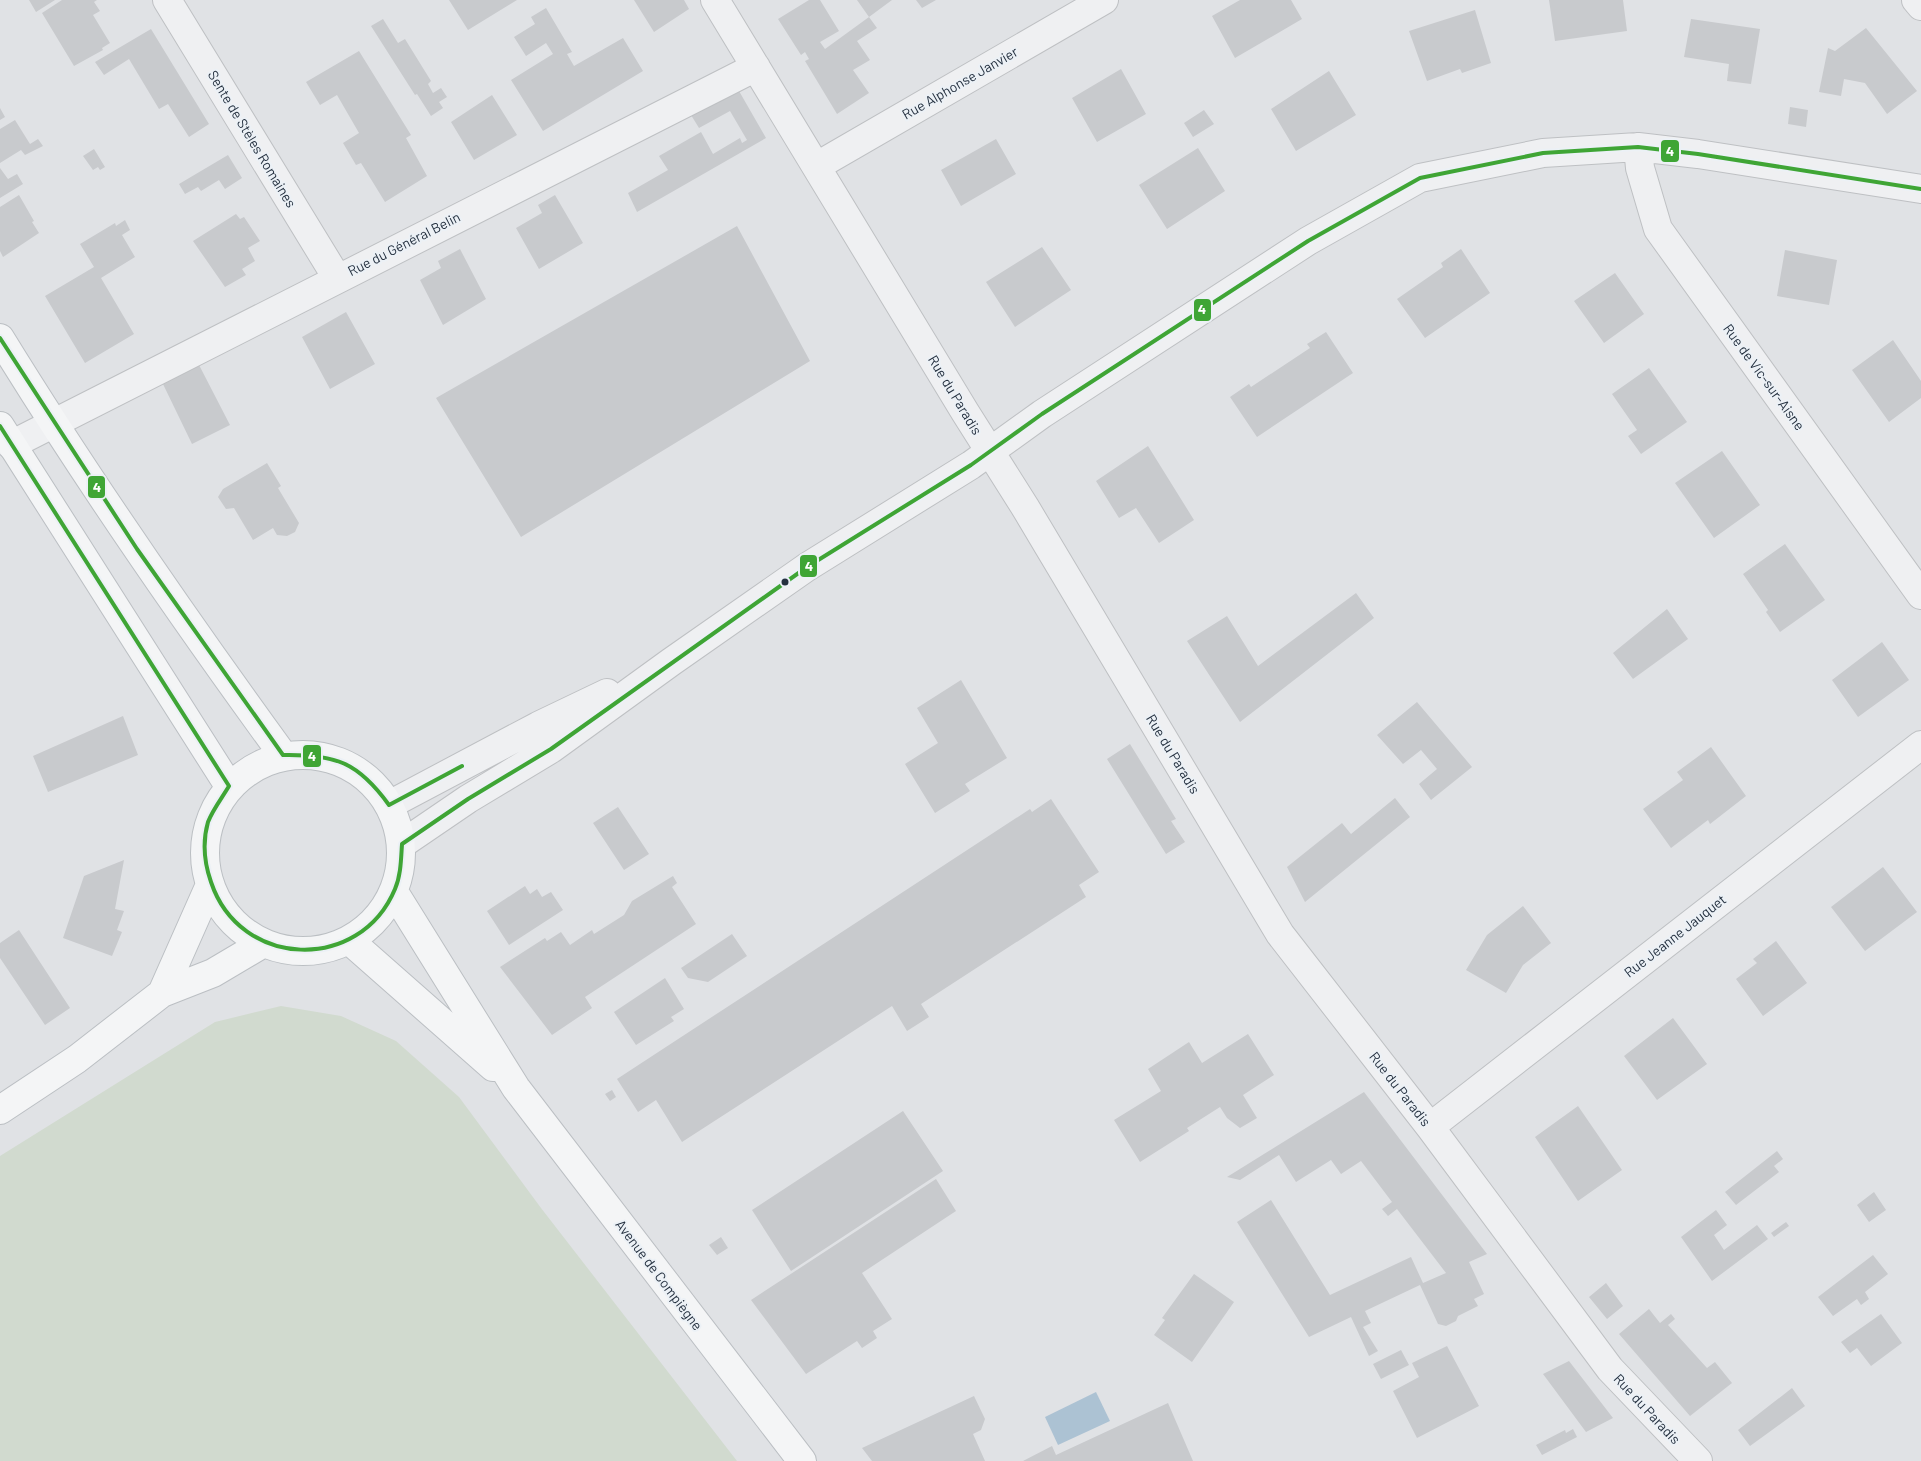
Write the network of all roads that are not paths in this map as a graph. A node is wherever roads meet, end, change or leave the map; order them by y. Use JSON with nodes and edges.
{"nodes":[{"id":1,"x":167,"y":0,"type":"edge"},
{"id":2,"x":715,"y":0,"type":"edge"},
{"id":3,"x":1104,"y":0,"type":"edge"},
{"id":4,"x":1916,"y":0,"type":"edge"},
{"id":5,"x":1921,"y":6,"type":"edge"},
{"id":6,"x":756,"y":67,"type":"junction"},
{"id":7,"x":1638,"y":147,"type":"junction"},
{"id":8,"x":817,"y":166,"type":"junction"},
{"id":9,"x":1921,"y":189,"type":"edge"},
{"id":10,"x":337,"y":278,"type":"junction"},
{"id":11,"x":0,"y":338,"type":"edge"},
{"id":12,"x":52,"y":422,"type":"junction"},
{"id":13,"x":6,"y":435,"type":"edge"},
{"id":14,"x":989,"y":452,"type":"junction"},
{"id":15,"x":1921,"y":595,"type":"edge"},
{"id":16,"x":671,"y":662,"type":"junction"},
{"id":17,"x":1921,"y":745,"type":"edge"},
{"id":18,"x":283,"y":755,"type":"junction"},
{"id":19,"x":230,"y":786,"type":"junction"},
{"id":20,"x":389,"y":805,"type":"junction"},
{"id":21,"x":402,"y":844,"type":"junction"},
{"id":22,"x":209,"y":887,"type":"junction"},
{"id":23,"x":394,"y":892,"type":"junction"},
{"id":24,"x":350,"y":941,"type":"junction"},
{"id":25,"x":262,"y":944,"type":"junction"},
{"id":26,"x":162,"y":993,"type":"junction"},
{"id":27,"x":516,"y":1088,"type":"junction"},
{"id":28,"x":0,"y":1110,"type":"edge"},
{"id":29,"x":1430,"y":1127,"type":"junction"},
{"id":30,"x":802,"y":1461,"type":"edge"},
{"id":31,"x":1698,"y":1461,"type":"edge"}],
"edges":[{"from":1,"to":10,"type":"street","name":"Sente de Stèles Romaines"},
{"from":2,"to":6,"type":"street","name":"Rue du Paradis"},
{"from":3,"to":8,"type":"street","name":"Rue Alphonse Janvier"},
{"from":4,"to":5,"type":"street"},
{"from":6,"to":8,"type":"street","name":"Rue du Paradis"},
{"from":6,"to":10,"type":"street","name":"Rue du Général Belin"},
{"from":7,"to":9,"type":"street"},
{"from":7,"to":14,"type":"street"},
{"from":7,"to":15,"type":"street","name":"Rue de Vic-sur-Aisne"},
{"from":8,"to":14,"type":"street","name":"Rue du Paradis"},
{"from":10,"to":12,"type":"street","name":"Rue du Général Belin"},
{"from":11,"to":12,"type":"main road"},
{"from":12,"to":13,"type":"street","name":"Rue du Général Belin"},
{"from":12,"to":18,"type":"main road"},
{"from":13,"to":19,"type":"main road"},
{"from":14,"to":16,"type":"street"},
{"from":14,"to":29,"type":"street","name":"Rue du Paradis"},
{"from":16,"to":20,"type":"street"},
{"from":16,"to":21,"type":"street"},
{"from":17,"to":29,"type":"street","name":"Rue Jeanne Jauquet"},
{"from":18,"to":19,"type":"main road"},
{"from":18,"to":20,"type":"main road"},
{"from":19,"to":22,"type":"main road"},
{"from":20,"to":21,"type":"main road"},
{"from":21,"to":23,"type":"main road"},
{"from":22,"to":25,"type":"main road"},
{"from":22,"to":26,"type":"main road"},
{"from":23,"to":24,"type":"main road"},
{"from":23,"to":27,"type":"main road","name":"Avenue de Compiègne"},
{"from":24,"to":25,"type":"main road"},
{"from":24,"to":27,"type":"main road","name":"Avenue de Compiègne"},
{"from":25,"to":26,"type":"main road"},
{"from":26,"to":28,"type":"main road"},
{"from":27,"to":30,"type":"main road","name":"Avenue de Compiègne"},
{"from":29,"to":31,"type":"street","name":"Rue du Paradis"}]}
